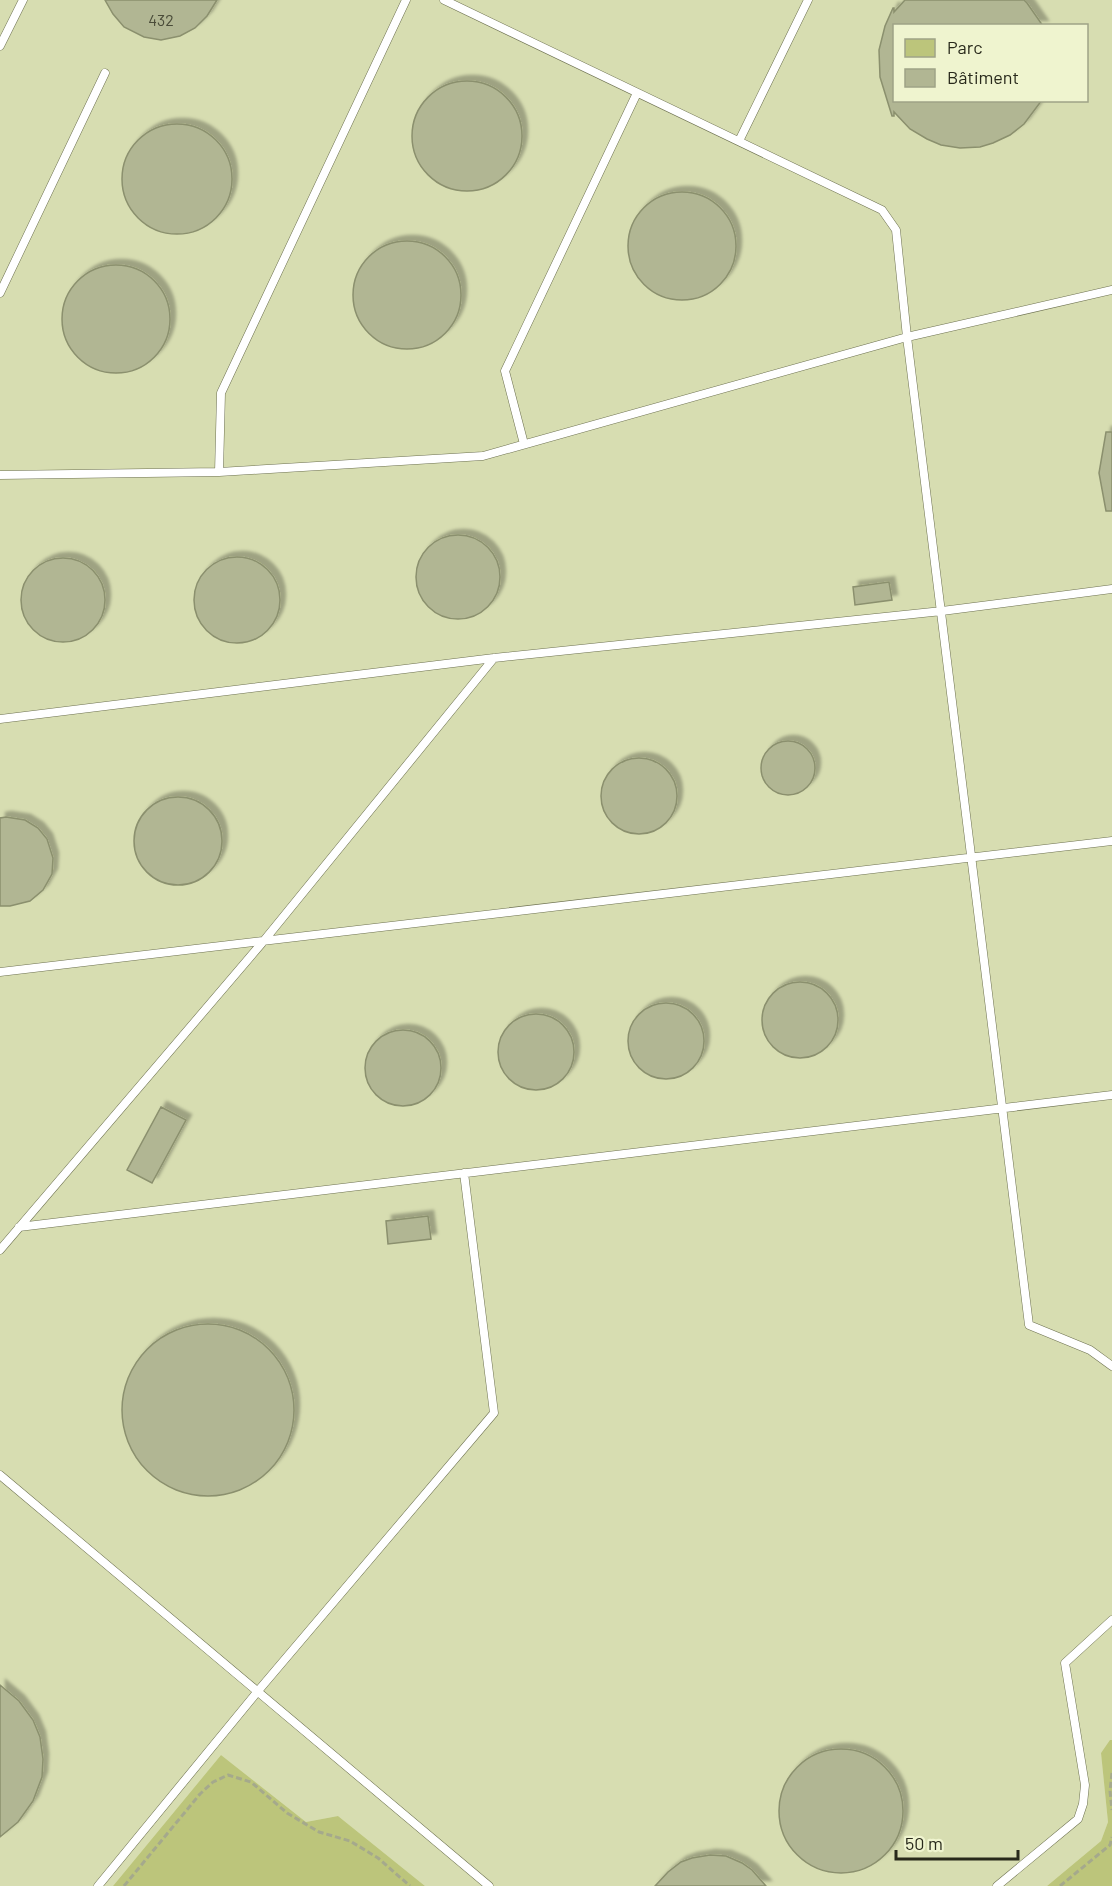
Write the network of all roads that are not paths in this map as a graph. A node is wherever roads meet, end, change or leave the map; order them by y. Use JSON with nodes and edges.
{"nodes":[{"id":1,"x":22,"y":0,"type":"edge"},
{"id":2,"x":406,"y":0,"type":"edge"},
{"id":3,"x":444,"y":0,"type":"edge"},
{"id":4,"x":808,"y":0,"type":"edge"},
{"id":5,"x":0,"y":46,"type":"edge"},
{"id":6,"x":105,"y":73,"type":"dead end"},
{"id":7,"x":638,"y":93,"type":"junction"},
{"id":8,"x":739,"y":141,"type":"junction"},
{"id":9,"x":1112,"y":290,"type":"edge"},
{"id":10,"x":0,"y":293,"type":"edge"},
{"id":11,"x":907,"y":337,"type":"junction"},
{"id":12,"x":524,"y":444,"type":"junction"},
{"id":13,"x":219,"y":472,"type":"junction"},
{"id":14,"x":0,"y":475,"type":"edge"},
{"id":15,"x":1112,"y":589,"type":"edge"},
{"id":16,"x":942,"y":611,"type":"junction"},
{"id":17,"x":494,"y":658,"type":"junction"},
{"id":18,"x":0,"y":719,"type":"edge"},
{"id":19,"x":1112,"y":841,"type":"edge"},
{"id":20,"x":973,"y":858,"type":"junction"},
{"id":21,"x":262,"y":943,"type":"junction"},
{"id":22,"x":0,"y":972,"type":"edge"},
{"id":23,"x":1112,"y":1095,"type":"edge"},
{"id":24,"x":1004,"y":1108,"type":"junction"},
{"id":25,"x":464,"y":1173,"type":"junction"},
{"id":26,"x":19,"y":1227,"type":"junction"},
{"id":27,"x":0,"y":1250,"type":"edge"},
{"id":28,"x":1112,"y":1366,"type":"edge"},
{"id":29,"x":0,"y":1475,"type":"edge"},
{"id":30,"x":1112,"y":1620,"type":"edge"},
{"id":31,"x":258,"y":1691,"type":"junction"},
{"id":32,"x":98,"y":1886,"type":"edge"},
{"id":33,"x":489,"y":1886,"type":"edge"},
{"id":34,"x":997,"y":1886,"type":"edge"}],
"edges":[{"from":1,"to":5,"type":"lane"},
{"from":2,"to":13,"type":"lane"},
{"from":3,"to":7,"type":"lane"},
{"from":4,"to":8,"type":"lane"},
{"from":6,"to":10,"type":"lane"},
{"from":7,"to":8,"type":"lane"},
{"from":7,"to":12,"type":"lane"},
{"from":8,"to":11,"type":"lane"},
{"from":9,"to":11,"type":"lane"},
{"from":11,"to":12,"type":"lane"},
{"from":11,"to":16,"type":"lane"},
{"from":12,"to":13,"type":"lane"},
{"from":13,"to":14,"type":"lane"},
{"from":15,"to":16,"type":"lane"},
{"from":16,"to":17,"type":"lane"},
{"from":16,"to":20,"type":"lane"},
{"from":17,"to":18,"type":"lane"},
{"from":17,"to":21,"type":"lane"},
{"from":19,"to":20,"type":"lane"},
{"from":20,"to":21,"type":"lane"},
{"from":20,"to":24,"type":"lane"},
{"from":21,"to":22,"type":"lane"},
{"from":21,"to":26,"type":"lane"},
{"from":23,"to":24,"type":"lane"},
{"from":24,"to":25,"type":"lane"},
{"from":24,"to":28,"type":"lane"},
{"from":25,"to":26,"type":"lane"},
{"from":25,"to":31,"type":"lane"},
{"from":26,"to":27,"type":"lane"},
{"from":29,"to":31,"type":"lane"},
{"from":30,"to":34,"type":"lane"},
{"from":31,"to":32,"type":"lane"},
{"from":31,"to":33,"type":"lane"}]}
